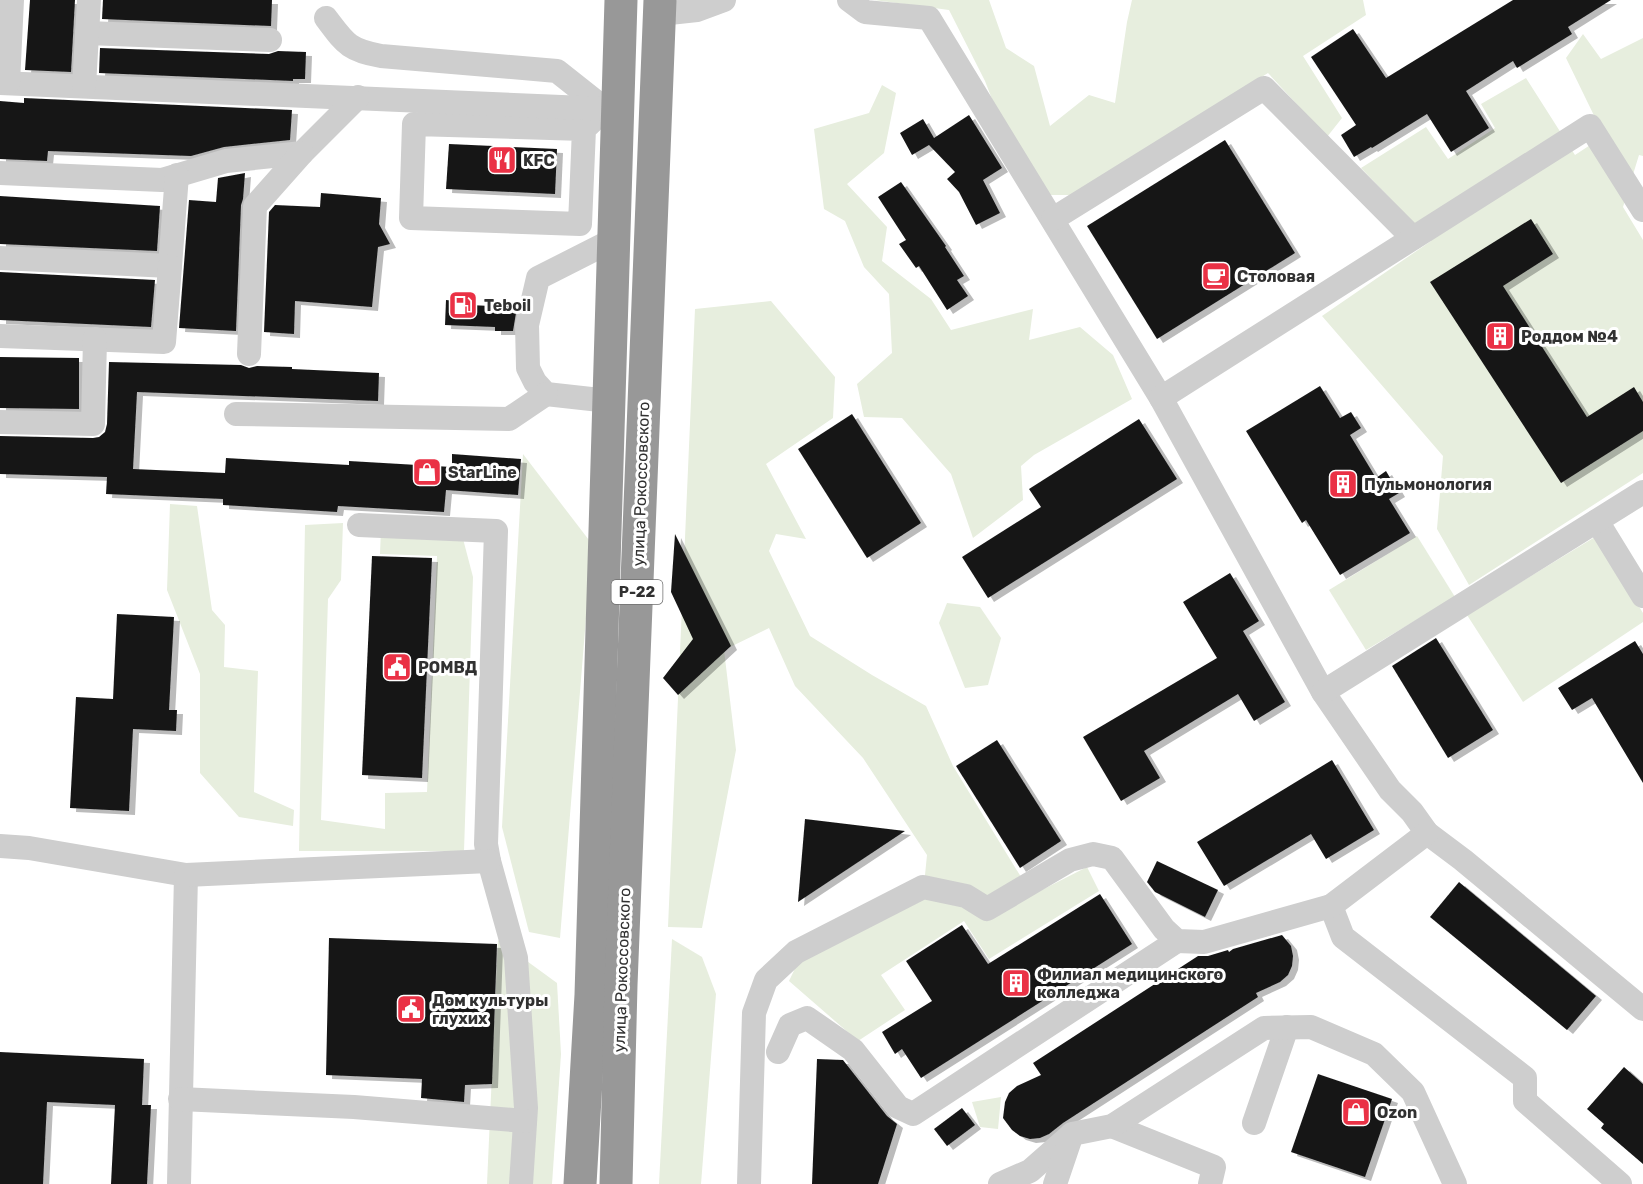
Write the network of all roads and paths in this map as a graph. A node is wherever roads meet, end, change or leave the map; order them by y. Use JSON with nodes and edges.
{"nodes":[{"id":1,"x":89,"y":0,"type":"edge"},
{"id":2,"x":621,"y":0,"type":"edge"},
{"id":3,"x":724,"y":0,"type":"edge"},
{"id":4,"x":849,"y":0,"type":"edge"},
{"id":5,"x":8,"y":2,"type":"edge"},
{"id":6,"x":660,"y":7,"type":"edge"},
{"id":7,"x":326,"y":18,"type":"dead end"},
{"id":8,"x":87,"y":33,"type":"junction"},
{"id":9,"x":270,"y":40,"type":"dead end"},
{"id":10,"x":4,"y":83,"type":"edge"},
{"id":11,"x":84,"y":86,"type":"junction"},
{"id":12,"x":358,"y":97,"type":"junction"},
{"id":13,"x":611,"y":109,"type":"junction"},
{"id":14,"x":584,"y":129,"type":"junction"},
{"id":15,"x":302,"y":153,"type":"junction"},
{"id":16,"x":0,"y":173,"type":"edge"},
{"id":17,"x":177,"y":175,"type":"junction"},
{"id":18,"x":1643,"y":210,"type":"edge"},
{"id":19,"x":1053,"y":219,"type":"junction"},
{"id":20,"x":1413,"y":238,"type":"junction"},
{"id":21,"x":613,"y":240,"type":"junction"},
{"id":22,"x":0,"y":258,"type":"edge"},
{"id":23,"x":170,"y":266,"type":"junction"},
{"id":24,"x":0,"y":336,"type":"edge"},
{"id":25,"x":95,"y":339,"type":"junction"},
{"id":26,"x":249,"y":354,"type":"dead end"},
{"id":27,"x":546,"y":394,"type":"junction"},
{"id":28,"x":1161,"y":398,"type":"junction"},
{"id":29,"x":609,"y":401,"type":"junction"},
{"id":30,"x":236,"y":414,"type":"dead end"},
{"id":31,"x":0,"y":422,"type":"edge"},
{"id":32,"x":1643,"y":492,"type":"edge"},
{"id":33,"x":1597,"y":521,"type":"junction"},
{"id":34,"x":359,"y":525,"type":"dead end"},
{"id":35,"x":1643,"y":596,"type":"edge"},
{"id":36,"x":1323,"y":692,"type":"junction"},
{"id":37,"x":1428,"y":833,"type":"junction"},
{"id":38,"x":0,"y":846,"type":"edge"},
{"id":39,"x":489,"y":861,"type":"junction"},
{"id":40,"x":186,"y":876,"type":"junction"},
{"id":41,"x":1330,"y":906,"type":"junction"},
{"id":42,"x":1177,"y":941,"type":"junction"},
{"id":43,"x":1643,"y":1009,"type":"edge"},
{"id":44,"x":1287,"y":1027,"type":"junction"},
{"id":45,"x":778,"y":1052,"type":"dead end"},
{"id":46,"x":180,"y":1099,"type":"junction"},
{"id":47,"x":525,"y":1121,"type":"junction"},
{"id":48,"x":1254,"y":1123,"type":"dead end"},
{"id":49,"x":1112,"y":1126,"type":"junction"},
{"id":50,"x":1072,"y":1134,"type":"junction"},
{"id":51,"x":179,"y":1184,"type":"edge"},
{"id":52,"x":521,"y":1184,"type":"edge"},
{"id":53,"x":580,"y":1184,"type":"edge"},
{"id":54,"x":616,"y":1184,"type":"edge"},
{"id":55,"x":749,"y":1184,"type":"edge"},
{"id":56,"x":1000,"y":1184,"type":"edge"},
{"id":57,"x":1055,"y":1184,"type":"edge"},
{"id":58,"x":1210,"y":1184,"type":"edge"},
{"id":59,"x":1455,"y":1184,"type":"edge"},
{"id":60,"x":1620,"y":1184,"type":"edge"}],
"edges":[{"from":1,"to":8,"type":"street"},
{"from":2,"to":13,"type":"highway","name":"улица Рокоссовского","number":"Р-22"},
{"from":3,"to":6,"type":"street"},
{"from":4,"to":19,"type":"street"},
{"from":5,"to":10,"type":"street"},
{"from":6,"to":54,"type":"highway","name":"улица Рокоссовского","number":"Р-22"},
{"from":7,"to":13,"type":"street"},
{"from":8,"to":9,"type":"street"},
{"from":8,"to":11,"type":"street"},
{"from":10,"to":11,"type":"street"},
{"from":11,"to":12,"type":"street"},
{"from":12,"to":13,"type":"street"},
{"from":12,"to":15,"type":"street"},
{"from":13,"to":14,"type":"street"},
{"from":13,"to":21,"type":"highway","name":"улица Рокоссовского","number":"Р-22"},
{"from":14,"to":14,"type":"street"},
{"from":15,"to":17,"type":"street"},
{"from":15,"to":26,"type":"street"},
{"from":16,"to":17,"type":"street"},
{"from":17,"to":23,"type":"street"},
{"from":18,"to":20,"type":"street"},
{"from":19,"to":20,"type":"street"},
{"from":19,"to":28,"type":"street"},
{"from":20,"to":28,"type":"street"},
{"from":21,"to":27,"type":"street"},
{"from":21,"to":29,"type":"highway","name":"улица Рокоссовского","number":"Р-22"},
{"from":22,"to":23,"type":"street"},
{"from":23,"to":25,"type":"street"},
{"from":24,"to":25,"type":"street"},
{"from":25,"to":31,"type":"street"},
{"from":27,"to":29,"type":"street"},
{"from":27,"to":30,"type":"street"},
{"from":28,"to":36,"type":"street"},
{"from":29,"to":53,"type":"highway","name":"улица Рокоссовского","number":"Р-22"},
{"from":32,"to":33,"type":"street"},
{"from":33,"to":35,"type":"street"},
{"from":33,"to":36,"type":"street"},
{"from":34,"to":39,"type":"street"},
{"from":36,"to":37,"type":"street"},
{"from":37,"to":41,"type":"street"},
{"from":37,"to":43,"type":"street"},
{"from":38,"to":40,"type":"street"},
{"from":39,"to":40,"type":"street"},
{"from":39,"to":47,"type":"street"},
{"from":40,"to":46,"type":"street"},
{"from":41,"to":42,"type":"street"},
{"from":41,"to":60,"type":"street"},
{"from":42,"to":45,"type":"street"},
{"from":42,"to":55,"type":"street"},
{"from":44,"to":48,"type":"street"},
{"from":44,"to":49,"type":"street"},
{"from":44,"to":59,"type":"street"},
{"from":46,"to":47,"type":"street"},
{"from":46,"to":51,"type":"street"},
{"from":47,"to":52,"type":"street"},
{"from":49,"to":50,"type":"street"},
{"from":49,"to":58,"type":"street"},
{"from":50,"to":56,"type":"street"},
{"from":50,"to":57,"type":"street"}]}
